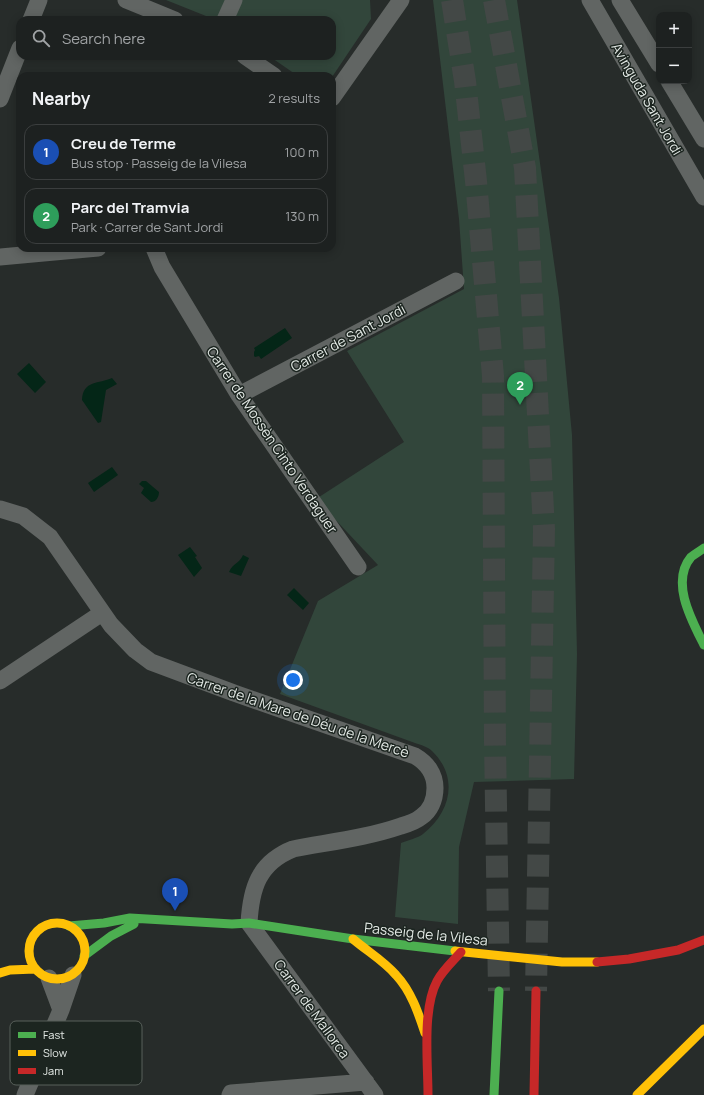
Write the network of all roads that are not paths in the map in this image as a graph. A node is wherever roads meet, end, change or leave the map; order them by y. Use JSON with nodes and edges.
{"nodes":[{"id":1,"x":39,"y":0,"type":"edge"},
{"id":2,"x":126,"y":0,"type":"edge"},
{"id":3,"x":234,"y":0,"type":"edge"},
{"id":4,"x":401,"y":0,"type":"edge"},
{"id":5,"x":590,"y":0,"type":"edge"},
{"id":6,"x":620,"y":0,"type":"edge"},
{"id":7,"x":33,"y":16,"type":"edge"},
{"id":8,"x":165,"y":16,"type":"edge"},
{"id":9,"x":227,"y":16,"type":"edge"},
{"id":10,"x":16,"y":58,"type":"edge"},
{"id":11,"x":656,"y":59,"type":"edge"},
{"id":12,"x":251,"y":60,"type":"edge"},
{"id":13,"x":268,"y":72,"type":"edge"},
{"id":14,"x":671,"y":84,"type":"edge"},
{"id":15,"x":336,"y":92,"type":"edge"},
{"id":16,"x":0,"y":99,"type":"edge"},
{"id":17,"x":704,"y":139,"type":"edge"},
{"id":18,"x":704,"y":198,"type":"edge"},
{"id":19,"x":54,"y":252,"type":"edge"},
{"id":20,"x":156,"y":252,"type":"edge"},
{"id":21,"x":0,"y":257,"type":"edge"},
{"id":22,"x":456,"y":281,"type":"dead end"},
{"id":23,"x":239,"y":396,"type":"junction"},
{"id":24,"x":0,"y":509,"type":"edge"},
{"id":25,"x":704,"y":548,"type":"edge"},
{"id":26,"x":358,"y":567,"type":"dead end"},
{"id":27,"x":102,"y":613,"type":"junction"},
{"id":28,"x":704,"y":645,"type":"edge"},
{"id":29,"x":0,"y":681,"type":"edge"},
{"id":30,"x":142,"y":919,"type":"junction"},
{"id":31,"x":249,"y":924,"type":"junction"},
{"id":32,"x":69,"y":926,"type":"junction"},
{"id":33,"x":353,"y":940,"type":"junction"},
{"id":34,"x":704,"y":940,"type":"edge"},
{"id":35,"x":29,"y":948,"type":"junction"},
{"id":36,"x":461,"y":952,"type":"junction"},
{"id":37,"x":18,"y":953,"type":"dead end"},
{"id":38,"x":84,"y":956,"type":"junction"},
{"id":39,"x":0,"y":973,"type":"edge"},
{"id":40,"x":42,"y":973,"type":"junction"},
{"id":41,"x":73,"y":975,"type":"junction"},
{"id":42,"x":499,"y":991,"type":"tunnel mouth"},
{"id":43,"x":536,"y":991,"type":"tunnel mouth"},
{"id":44,"x":61,"y":1010,"type":"junction"},
{"id":45,"x":56,"y":1021,"type":"edge"},
{"id":46,"x":704,"y":1029,"type":"edge"},
{"id":47,"x":428,"y":1044,"type":"junction"},
{"id":48,"x":29,"y":1085,"type":"edge"},
{"id":49,"x":371,"y":1088,"type":"edge"},
{"id":50,"x":230,"y":1094,"type":"edge"},
{"id":51,"x":25,"y":1095,"type":"edge"},
{"id":52,"x":428,"y":1095,"type":"edge"},
{"id":53,"x":494,"y":1095,"type":"edge"},
{"id":54,"x":534,"y":1095,"type":"edge"},
{"id":55,"x":637,"y":1095,"type":"edge"}],
"edges":[{"from":1,"to":7,"type":"street"},
{"from":2,"to":8,"type":"street"},
{"from":3,"to":9,"type":"street"},
{"from":4,"to":15,"type":"street"},
{"from":5,"to":18,"type":"street","name":"Avinguda Sant Jordi"},
{"from":6,"to":11,"type":"street"},
{"from":10,"to":16,"type":"street"},
{"from":12,"to":13,"type":"street"},
{"from":14,"to":17,"type":"street"},
{"from":19,"to":21,"type":"street"},
{"from":20,"to":23,"type":"street","name":"Carrer de Mossèn Cinto Verdaguer"},
{"from":22,"to":23,"type":"street","name":"Carrer de Sant Jordi"},
{"from":23,"to":26,"type":"street","name":"Carrer de Mossèn Cinto Verdaguer"},
{"from":24,"to":27,"type":"street","name":"Carrer de la Mare de Déu de la Mercè"},
{"from":25,"to":28,"type":"main road"},
{"from":27,"to":29,"type":"street"},
{"from":27,"to":31,"type":"street","name":"Carrer de la Mare de Déu de la Mercè"},
{"from":30,"to":31,"type":"main road","name":"Passeig de la Vilesa"},
{"from":30,"to":32,"type":"main road","name":"Passeig de la Vilesa"},
{"from":30,"to":38,"type":"main road"},
{"from":31,"to":33,"type":"main road","name":"Passeig de la Vilesa"},
{"from":31,"to":49,"type":"street","name":"Carrer de Mallorca"},
{"from":32,"to":35,"type":"main road"},
{"from":32,"to":38,"type":"main road"},
{"from":33,"to":36,"type":"main road","name":"Passeig de la Vilesa"},
{"from":33,"to":47,"type":"main road"},
{"from":34,"to":36,"type":"main road","name":"Passeig de la Vilesa"},
{"from":35,"to":37,"type":"main road"},
{"from":35,"to":40,"type":"main road"},
{"from":36,"to":47,"type":"main road"},
{"from":38,"to":41,"type":"main road"},
{"from":39,"to":40,"type":"main road"},
{"from":40,"to":41,"type":"main road"},
{"from":40,"to":44,"type":"street"},
{"from":41,"to":44,"type":"street"},
{"from":42,"to":53,"type":"main road"},
{"from":43,"to":54,"type":"main road"},
{"from":44,"to":45,"type":"street"},
{"from":46,"to":55,"type":"main road"},
{"from":47,"to":52,"type":"main road"},
{"from":48,"to":51,"type":"street"},
{"from":49,"to":50,"type":"street"}]}
